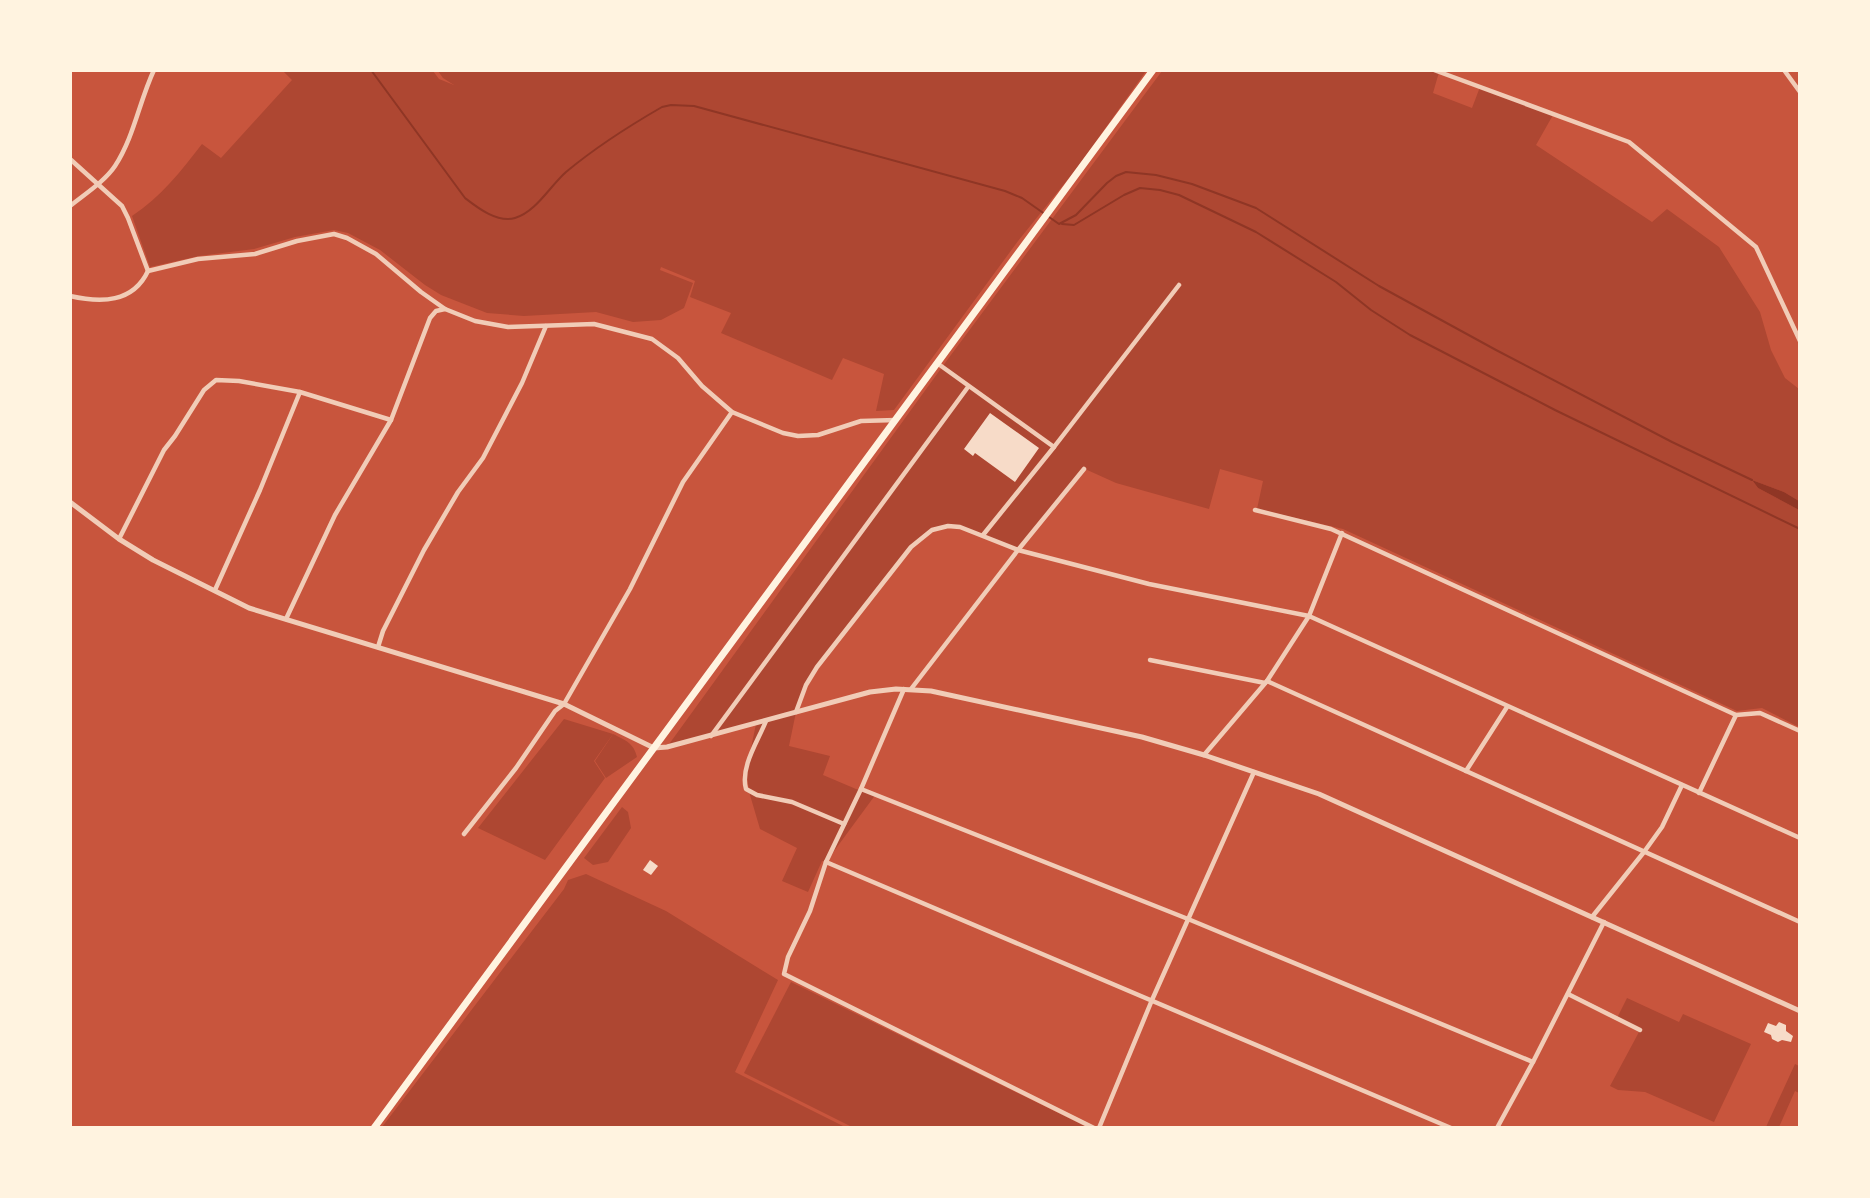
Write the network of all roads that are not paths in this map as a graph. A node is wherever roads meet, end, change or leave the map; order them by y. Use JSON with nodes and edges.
{"nodes":[{"id":1,"x":153,"y":70,"type":"edge"},
{"id":2,"x":1153,"y":70,"type":"edge"},
{"id":3,"x":1434,"y":70,"type":"edge"},
{"id":4,"x":1784,"y":70,"type":"edge"},
{"id":5,"x":1800,"y":92,"type":"edge"},
{"id":6,"x":70,"y":159,"type":"edge"},
{"id":7,"x":98,"y":183,"type":"junction"},
{"id":8,"x":70,"y":206,"type":"edge"},
{"id":9,"x":148,"y":271,"type":"junction"},
{"id":10,"x":1179,"y":285,"type":"dead end"},
{"id":11,"x":70,"y":297,"type":"edge"},
{"id":12,"x":445,"y":309,"type":"junction"},
{"id":13,"x":546,"y":326,"type":"junction"},
{"id":14,"x":1800,"y":341,"type":"edge"},
{"id":15,"x":936,"y":363,"type":"junction"},
{"id":16,"x":968,"y":387,"type":"junction"},
{"id":17,"x":300,"y":392,"type":"junction"},
{"id":18,"x":732,"y":412,"type":"junction"},
{"id":19,"x":391,"y":420,"type":"junction"},
{"id":20,"x":896,"y":420,"type":"junction"},
{"id":21,"x":1054,"y":447,"type":"junction"},
{"id":22,"x":1084,"y":469,"type":"dead end"},
{"id":23,"x":70,"y":502,"type":"edge"},
{"id":24,"x":1255,"y":510,"type":"dead end"},
{"id":25,"x":1342,"y":533,"type":"junction"},
{"id":26,"x":983,"y":535,"type":"junction"},
{"id":27,"x":119,"y":539,"type":"junction"},
{"id":28,"x":1018,"y":550,"type":"junction"},
{"id":29,"x":215,"y":590,"type":"junction"},
{"id":30,"x":1309,"y":616,"type":"junction"},
{"id":31,"x":286,"y":619,"type":"junction"},
{"id":32,"x":378,"y":647,"type":"junction"},
{"id":33,"x":1150,"y":660,"type":"dead end"},
{"id":34,"x":1266,"y":682,"type":"junction"},
{"id":35,"x":904,"y":689,"type":"junction"},
{"id":36,"x":911,"y":689,"type":"junction"},
{"id":37,"x":564,"y":704,"type":"junction"},
{"id":38,"x":1507,"y":707,"type":"junction"},
{"id":39,"x":796,"y":712,"type":"junction"},
{"id":40,"x":1736,"y":715,"type":"junction"},
{"id":41,"x":766,"y":721,"type":"junction"},
{"id":42,"x":1800,"y":731,"type":"edge"},
{"id":43,"x":711,"y":736,"type":"junction"},
{"id":44,"x":654,"y":748,"type":"junction"},
{"id":45,"x":1204,"y":755,"type":"junction"},
{"id":46,"x":1466,"y":771,"type":"junction"},
{"id":47,"x":1254,"y":772,"type":"junction"},
{"id":48,"x":1682,"y":785,"type":"junction"},
{"id":49,"x":861,"y":789,"type":"junction"},
{"id":50,"x":1699,"y":793,"type":"junction"},
{"id":51,"x":844,"y":824,"type":"junction"},
{"id":52,"x":464,"y":834,"type":"dead end"},
{"id":53,"x":1800,"y":838,"type":"edge"},
{"id":54,"x":1644,"y":852,"type":"junction"},
{"id":55,"x":826,"y":862,"type":"junction"},
{"id":56,"x":1592,"y":917,"type":"junction"},
{"id":57,"x":1188,"y":919,"type":"junction"},
{"id":58,"x":1604,"y":922,"type":"junction"},
{"id":59,"x":1800,"y":922,"type":"edge"},
{"id":60,"x":1568,"y":994,"type":"junction"},
{"id":61,"x":1152,"y":1000,"type":"junction"},
{"id":62,"x":1800,"y":1011,"type":"edge"},
{"id":63,"x":1640,"y":1030,"type":"dead end"},
{"id":64,"x":1533,"y":1062,"type":"junction"},
{"id":65,"x":374,"y":1128,"type":"edge"},
{"id":66,"x":1094,"y":1128,"type":"edge"},
{"id":67,"x":1099,"y":1128,"type":"edge"},
{"id":68,"x":1451,"y":1128,"type":"edge"},
{"id":69,"x":1497,"y":1128,"type":"edge"}],
"edges":[{"from":1,"to":7,"type":"street"},
{"from":2,"to":15,"type":"highway"},
{"from":3,"to":14,"type":"street"},
{"from":4,"to":5,"type":"street"},
{"from":6,"to":7,"type":"street"},
{"from":7,"to":8,"type":"street"},
{"from":7,"to":9,"type":"street"},
{"from":9,"to":11,"type":"street"},
{"from":9,"to":12,"type":"street"},
{"from":10,"to":21,"type":"street"},
{"from":12,"to":13,"type":"street"},
{"from":12,"to":19,"type":"street"},
{"from":13,"to":18,"type":"street"},
{"from":13,"to":32,"type":"street"},
{"from":15,"to":16,"type":"street"},
{"from":15,"to":20,"type":"highway"},
{"from":16,"to":21,"type":"street"},
{"from":16,"to":43,"type":"street"},
{"from":17,"to":19,"type":"street"},
{"from":17,"to":27,"type":"street"},
{"from":17,"to":29,"type":"street"},
{"from":18,"to":20,"type":"street"},
{"from":18,"to":37,"type":"street"},
{"from":19,"to":31,"type":"street"},
{"from":20,"to":44,"type":"highway"},
{"from":21,"to":26,"type":"street"},
{"from":22,"to":28,"type":"street"},
{"from":23,"to":27,"type":"street"},
{"from":24,"to":25,"type":"street"},
{"from":25,"to":30,"type":"street"},
{"from":25,"to":40,"type":"street"},
{"from":26,"to":28,"type":"street"},
{"from":26,"to":39,"type":"street"},
{"from":27,"to":29,"type":"street"},
{"from":28,"to":30,"type":"street"},
{"from":28,"to":36,"type":"street"},
{"from":29,"to":31,"type":"street"},
{"from":30,"to":34,"type":"street"},
{"from":30,"to":38,"type":"street"},
{"from":31,"to":32,"type":"street"},
{"from":32,"to":37,"type":"street"},
{"from":33,"to":34,"type":"street"},
{"from":34,"to":45,"type":"street"},
{"from":34,"to":46,"type":"street"},
{"from":35,"to":36,"type":"street"},
{"from":35,"to":39,"type":"street"},
{"from":35,"to":49,"type":"street"},
{"from":36,"to":45,"type":"street"},
{"from":37,"to":44,"type":"street"},
{"from":37,"to":52,"type":"street"},
{"from":38,"to":46,"type":"street"},
{"from":38,"to":48,"type":"street"},
{"from":39,"to":41,"type":"street"},
{"from":40,"to":42,"type":"street"},
{"from":40,"to":50,"type":"street"},
{"from":41,"to":43,"type":"street"},
{"from":41,"to":51,"type":"street"},
{"from":43,"to":44,"type":"street"},
{"from":44,"to":65,"type":"highway"},
{"from":45,"to":47,"type":"street"},
{"from":46,"to":54,"type":"street"},
{"from":47,"to":56,"type":"street"},
{"from":47,"to":57,"type":"street"},
{"from":48,"to":50,"type":"street"},
{"from":48,"to":54,"type":"street"},
{"from":49,"to":51,"type":"street"},
{"from":49,"to":57,"type":"street"},
{"from":50,"to":53,"type":"street"},
{"from":51,"to":55,"type":"street"},
{"from":54,"to":56,"type":"street"},
{"from":54,"to":59,"type":"street"},
{"from":55,"to":61,"type":"street"},
{"from":55,"to":66,"type":"street"},
{"from":56,"to":58,"type":"street"},
{"from":57,"to":61,"type":"street"},
{"from":57,"to":64,"type":"street"},
{"from":58,"to":60,"type":"street"},
{"from":58,"to":62,"type":"street"},
{"from":60,"to":63,"type":"street"},
{"from":60,"to":64,"type":"street"},
{"from":61,"to":67,"type":"street"},
{"from":61,"to":68,"type":"street"},
{"from":64,"to":69,"type":"street"}]}
